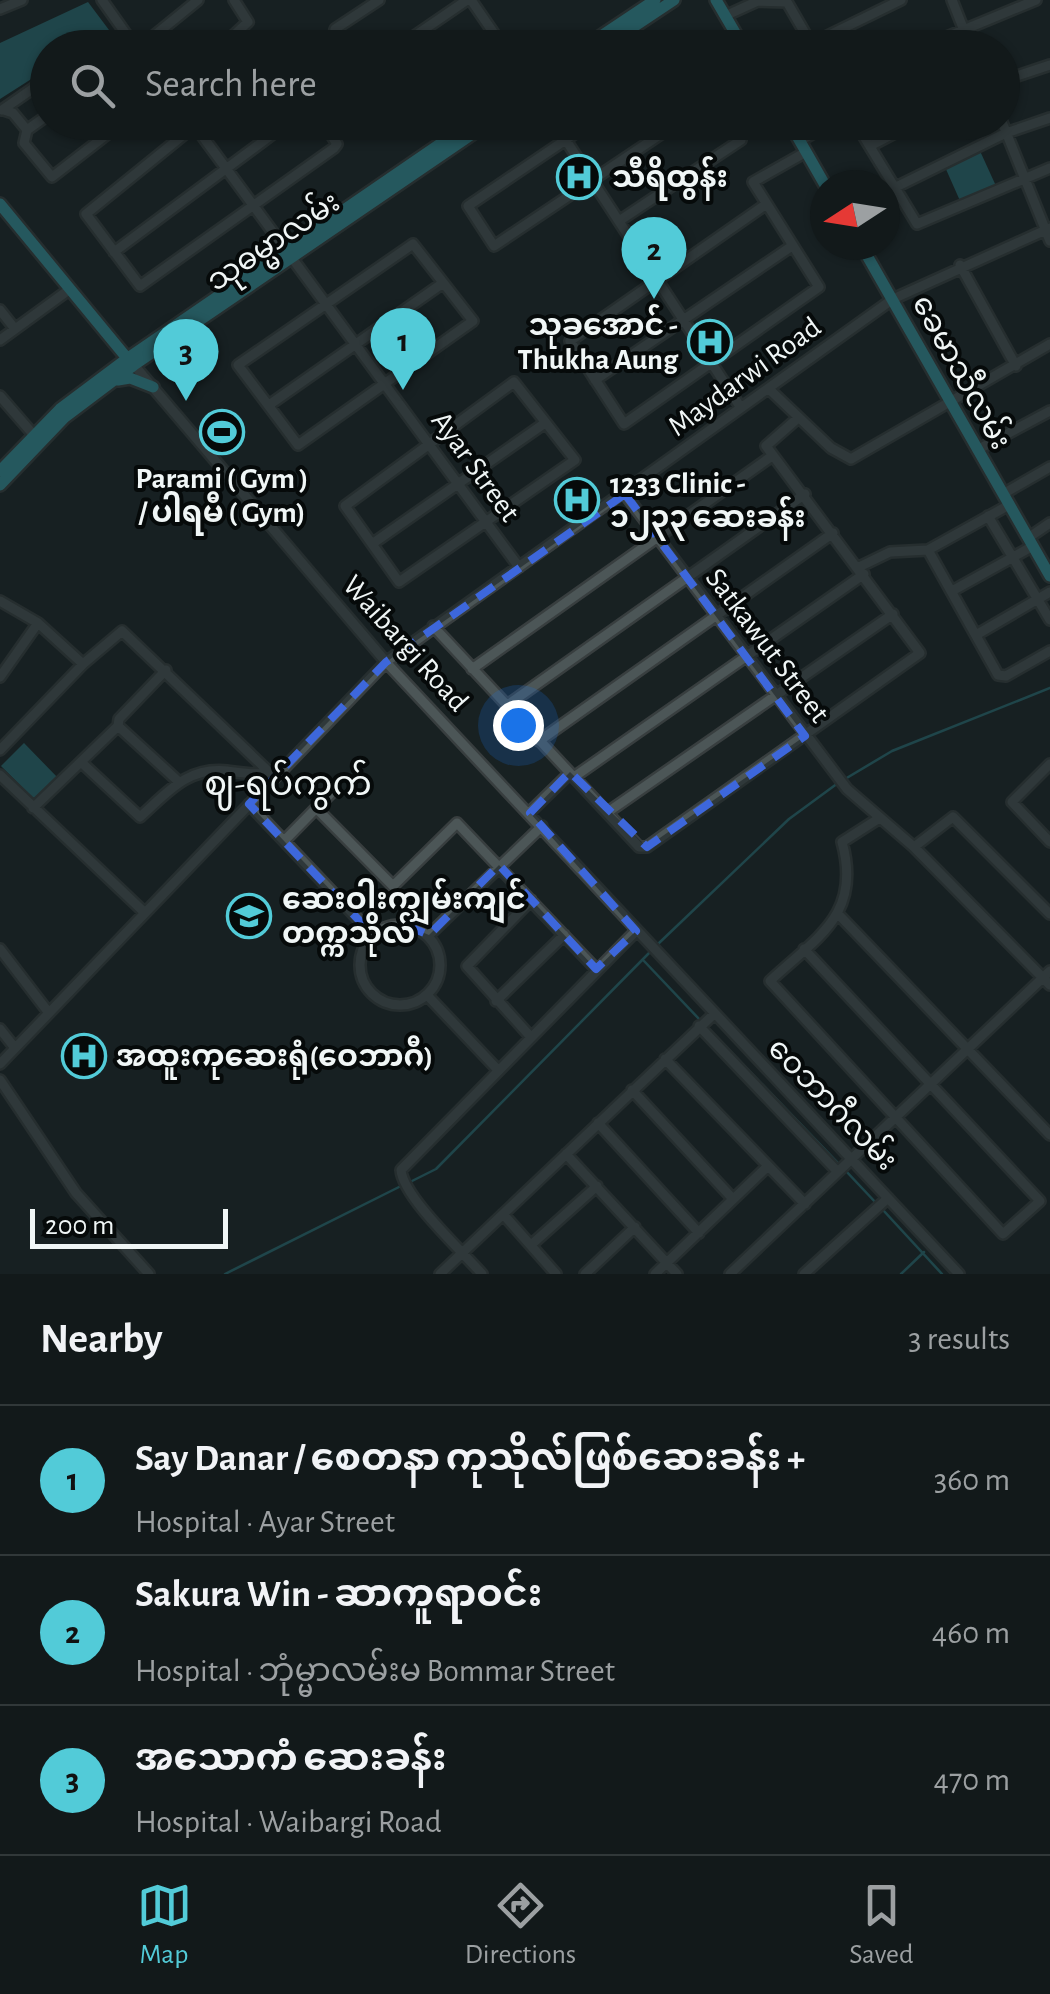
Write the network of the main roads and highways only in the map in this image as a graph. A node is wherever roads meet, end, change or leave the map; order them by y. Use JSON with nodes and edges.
{"nodes":[{"id":1,"x":655,"y":0,"type":"edge"},
{"id":2,"x":674,"y":0,"type":"edge"},
{"id":3,"x":718,"y":4,"type":"edge"},
{"id":4,"x":611,"y":30,"type":"edge"},
{"id":5,"x":629,"y":30,"type":"edge"},
{"id":6,"x":733,"y":30,"type":"edge"},
{"id":7,"x":447,"y":140,"type":"edge"},
{"id":8,"x":463,"y":140,"type":"edge"},
{"id":9,"x":800,"y":140,"type":"edge"},
{"id":10,"x":817,"y":170,"type":"edge"},
{"id":11,"x":0,"y":204,"type":"edge"},
{"id":12,"x":288,"y":255,"type":"junction"},
{"id":13,"x":870,"y":260,"type":"edge"},
{"id":14,"x":110,"y":337,"type":"junction"},
{"id":15,"x":153,"y":346,"type":"junction"},
{"id":16,"x":131,"y":362,"type":"junction"},
{"id":17,"x":110,"y":378,"type":"junction"},
{"id":18,"x":0,"y":471,"type":"edge"},
{"id":19,"x":0,"y":484,"type":"edge"},
{"id":20,"x":1050,"y":576,"type":"edge"}],
"edges":[{"from":1,"to":4,"type":"main road"},
{"from":2,"to":5,"type":"main road"},
{"from":3,"to":6,"type":"main road"},
{"from":7,"to":12,"type":"main road","name":"သုဓမ္မာလမ်း"},
{"from":8,"to":12,"type":"main road","name":"သုဓမ္မာလမ်း"},
{"from":9,"to":10,"type":"main road"},
{"from":11,"to":14,"type":"main road"},
{"from":12,"to":15,"type":"main road","name":"သုဓမ္မာလမ်း"},
{"from":13,"to":20,"type":"main road","name":"ခေမာသီလမ်း"},
{"from":14,"to":15,"type":"main road"},
{"from":14,"to":16,"type":"main road"},
{"from":14,"to":17,"type":"main road"},
{"from":15,"to":16,"type":"main road","name":"သုဓမ္မာလမ်း"},
{"from":15,"to":17,"type":"main road"},
{"from":16,"to":17,"type":"main road","name":"သုဓမ္မာလမ်း"},
{"from":17,"to":18,"type":"main road","name":"သုဓမ္မာလမ်း"},
{"from":17,"to":19,"type":"main road","name":"သုဓမ္မာလမ်း"}]}
